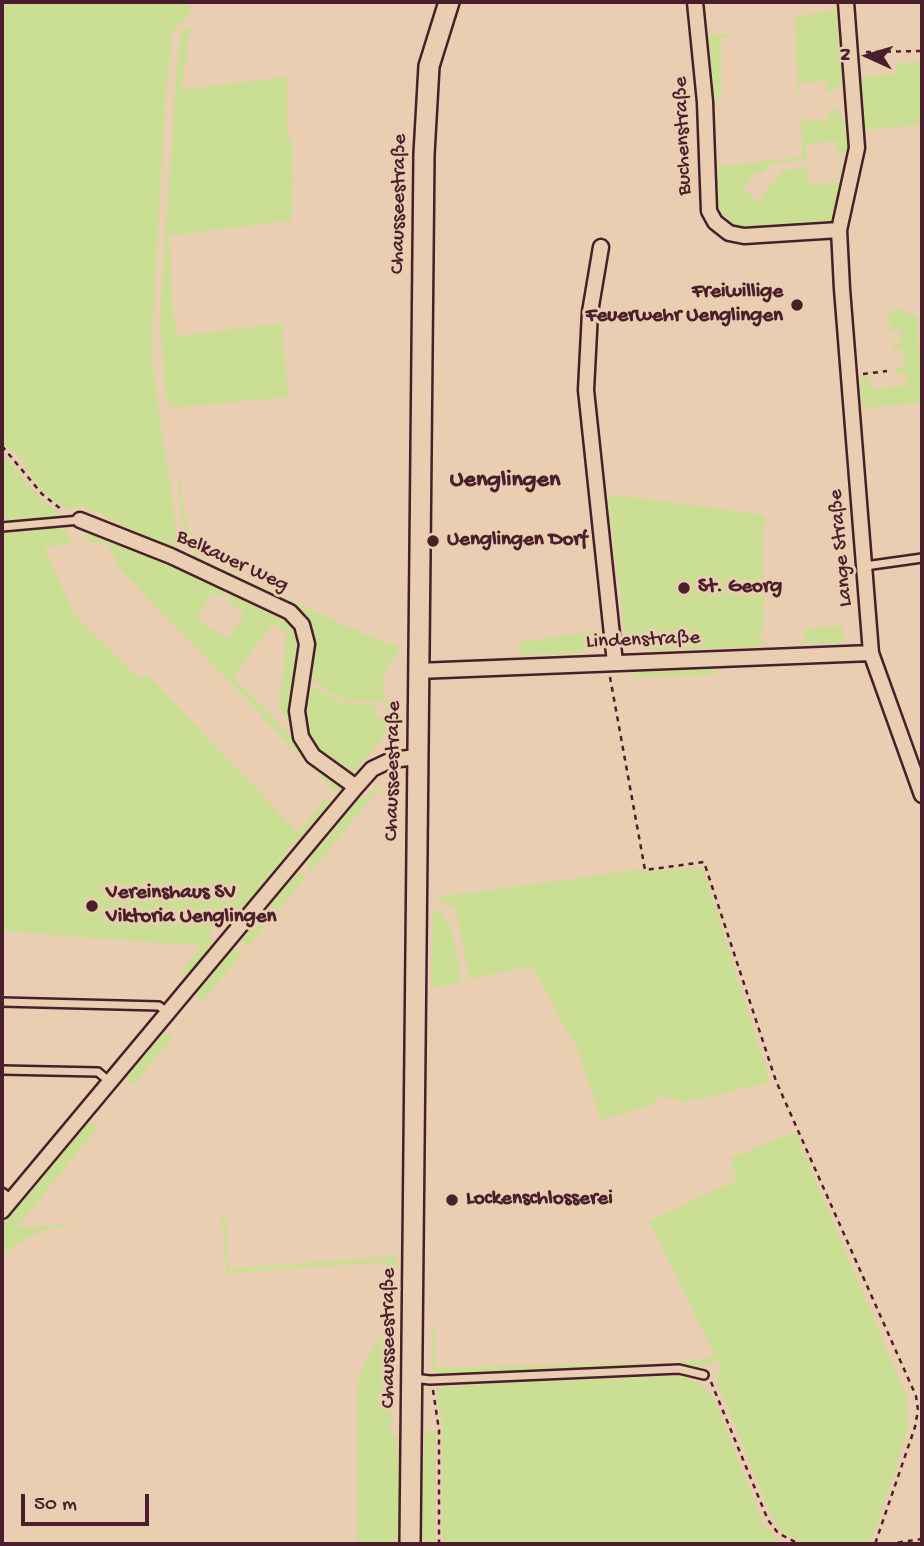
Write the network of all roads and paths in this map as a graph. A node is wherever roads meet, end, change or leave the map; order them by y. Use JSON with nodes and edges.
{"nodes":[{"id":1,"x":449,"y":2,"type":"edge"},
{"id":2,"x":695,"y":2,"type":"edge"},
{"id":3,"x":846,"y":2,"type":"edge"},
{"id":4,"x":922,"y":51,"type":"edge"},
{"id":5,"x":850,"y":54,"type":"junction"},
{"id":6,"x":839,"y":230,"type":"junction"},
{"id":7,"x":601,"y":247,"type":"dead end"},
{"id":8,"x":887,"y":371,"type":"dead end"},
{"id":9,"x":848,"y":375,"type":"junction"},
{"id":10,"x":2,"y":446,"type":"edge"},
{"id":11,"x":80,"y":520,"type":"junction"},
{"id":12,"x":2,"y":527,"type":"edge"},
{"id":13,"x":922,"y":558,"type":"edge"},
{"id":14,"x":865,"y":566,"type":"junction"},
{"id":15,"x":871,"y":653,"type":"junction"},
{"id":16,"x":612,"y":663,"type":"junction"},
{"id":17,"x":418,"y":671,"type":"junction"},
{"id":18,"x":416,"y":757,"type":"junction"},
{"id":19,"x":356,"y":787,"type":"junction"},
{"id":20,"x":922,"y":794,"type":"edge"},
{"id":21,"x":2,"y":1002,"type":"edge"},
{"id":22,"x":169,"y":1013,"type":"junction"},
{"id":23,"x":2,"y":1070,"type":"edge"},
{"id":24,"x":111,"y":1083,"type":"junction"},
{"id":25,"x":7,"y":1195,"type":"edge"},
{"id":26,"x":2,"y":1211,"type":"edge"},
{"id":27,"x":704,"y":1375,"type":"joint"},
{"id":28,"x":421,"y":1379,"type":"junction"},
{"id":29,"x":922,"y":1539,"type":"edge"},
{"id":30,"x":410,"y":1544,"type":"edge"},
{"id":31,"x":439,"y":1544,"type":"edge"},
{"id":32,"x":799,"y":1544,"type":"edge"},
{"id":33,"x":875,"y":1544,"type":"edge"},
{"id":34,"x":888,"y":1544,"type":"edge"}],
"edges":[{"from":1,"to":17,"type":"main road","name":"Chausseestraße"},
{"from":2,"to":6,"type":"street","name":"Buchenstraße"},
{"from":3,"to":5,"type":"street","name":"Lange Straße"},
{"from":4,"to":5,"type":"path"},
{"from":5,"to":6,"type":"street","name":"Lange Straße"},
{"from":6,"to":9,"type":"street","name":"Lange Straße"},
{"from":7,"to":16,"type":"street"},
{"from":8,"to":9,"type":"path"},
{"from":9,"to":14,"type":"street","name":"Lange Straße"},
{"from":10,"to":11,"type":"path"},
{"from":11,"to":12,"type":"lane"},
{"from":11,"to":19,"type":"street","name":"Belkauer Weg"},
{"from":13,"to":14,"type":"lane"},
{"from":14,"to":15,"type":"street","name":"Lange Straße"},
{"from":15,"to":16,"type":"street","name":"Lindenstraße"},
{"from":15,"to":20,"type":"street","name":"Lange Straße"},
{"from":16,"to":17,"type":"street","name":"Lindenstraße"},
{"from":16,"to":33,"type":"path"},
{"from":17,"to":18,"type":"main road","name":"Chausseestraße"},
{"from":18,"to":19,"type":"street"},
{"from":18,"to":28,"type":"main road","name":"Chausseestraße"},
{"from":19,"to":22,"type":"street"},
{"from":21,"to":22,"type":"lane"},
{"from":22,"to":24,"type":"street"},
{"from":23,"to":24,"type":"lane"},
{"from":24,"to":25,"type":"street"},
{"from":25,"to":26,"type":"street"},
{"from":27,"to":28,"type":"lane"},
{"from":27,"to":32,"type":"path"},
{"from":28,"to":30,"type":"main road","name":"Chausseestraße"},
{"from":28,"to":31,"type":"path"},
{"from":29,"to":34,"type":"path"}]}
